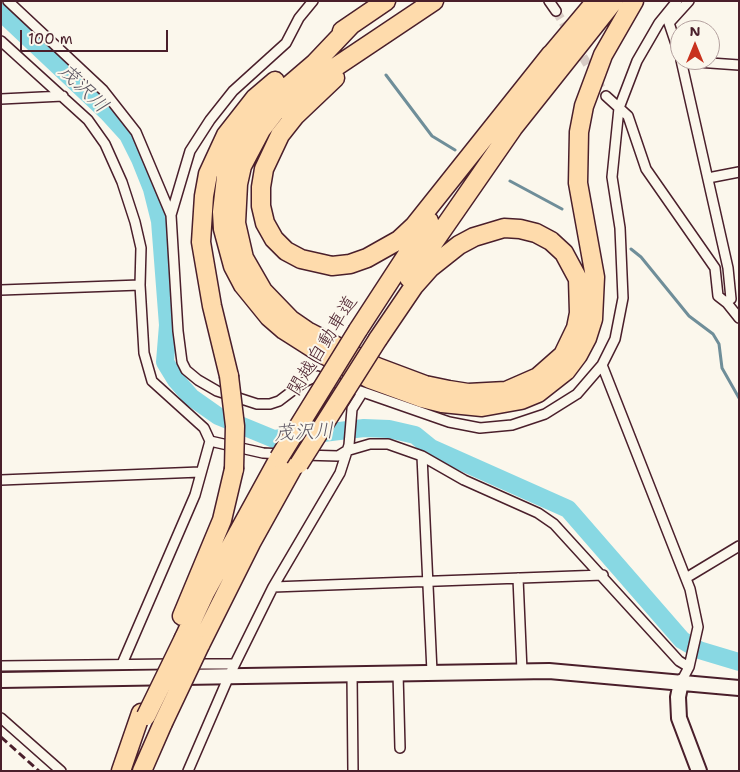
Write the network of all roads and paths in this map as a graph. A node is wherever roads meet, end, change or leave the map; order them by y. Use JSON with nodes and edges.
{"nodes":[{"id":1,"x":8,"y":1,"type":"edge"},
{"id":2,"x":312,"y":1,"type":"edge"},
{"id":3,"x":386,"y":1,"type":"edge"},
{"id":4,"x":434,"y":1,"type":"edge"},
{"id":5,"x":549,"y":1,"type":"edge"},
{"id":6,"x":596,"y":1,"type":"edge"},
{"id":7,"x":614,"y":1,"type":"edge"},
{"id":8,"x":634,"y":1,"type":"edge"},
{"id":9,"x":677,"y":1,"type":"edge"},
{"id":10,"x":689,"y":1,"type":"edge"},
{"id":11,"x":556,"y":11,"type":"tunnel mouth"},
{"id":12,"x":664,"y":23,"type":"junction"},
{"id":13,"x":352,"y":24,"type":"junction"},
{"id":14,"x":670,"y":36,"type":"edge"},
{"id":15,"x":1,"y":41,"type":"edge"},
{"id":16,"x":368,"y":47,"type":"junction"},
{"id":17,"x":552,"y":54,"type":"junction"},
{"id":18,"x":720,"y":63,"type":"edge"},
{"id":19,"x":739,"y":65,"type":"edge"},
{"id":20,"x":683,"y":70,"type":"edge"},
{"id":21,"x":63,"y":96,"type":"junction"},
{"id":22,"x":606,"y":96,"type":"tunnel mouth"},
{"id":23,"x":1,"y":99,"type":"edge"},
{"id":24,"x":619,"y":108,"type":"junction"},
{"id":25,"x":739,"y":172,"type":"edge"},
{"id":26,"x":708,"y":178,"type":"junction"},
{"id":27,"x":172,"y":215,"type":"junction"},
{"id":28,"x":140,"y":286,"type":"junction"},
{"id":29,"x":1,"y":290,"type":"edge"},
{"id":30,"x":732,"y":299,"type":"edge"},
{"id":31,"x":739,"y":318,"type":"edge"},
{"id":32,"x":369,"y":335,"type":"junction"},
{"id":33,"x":602,"y":365,"type":"junction"},
{"id":34,"x":362,"y":393,"type":"junction"},
{"id":35,"x":210,"y":442,"type":"junction"},
{"id":36,"x":348,"y":448,"type":"junction"},
{"id":37,"x":422,"y":456,"type":"junction"},
{"id":38,"x":200,"y":472,"type":"junction"},
{"id":39,"x":1,"y":480,"type":"edge"},
{"id":40,"x":739,"y":546,"type":"edge"},
{"id":41,"x":603,"y":575,"type":"junction"},
{"id":42,"x":518,"y":578,"type":"junction"},
{"id":43,"x":686,"y":578,"type":"junction"},
{"id":44,"x":429,"y":582,"type":"junction"},
{"id":45,"x":273,"y":587,"type":"junction"},
{"id":46,"x":179,"y":637,"type":"junction"},
{"id":47,"x":690,"y":663,"type":"junction"},
{"id":48,"x":122,"y":664,"type":"junction"},
{"id":49,"x":1,"y":666,"type":"edge"},
{"id":50,"x":232,"y":670,"type":"junction"},
{"id":51,"x":522,"y":671,"type":"junction"},
{"id":52,"x":432,"y":672,"type":"junction"},
{"id":53,"x":398,"y":673,"type":"junction"},
{"id":54,"x":352,"y":674,"type":"junction"},
{"id":55,"x":1,"y":680,"type":"edge"},
{"id":56,"x":681,"y":682,"type":"junction"},
{"id":57,"x":739,"y":688,"type":"edge"},
{"id":58,"x":1,"y":718,"type":"edge"},
{"id":59,"x":400,"y":748,"type":"dead end"},
{"id":60,"x":61,"y":771,"type":"edge"},
{"id":61,"x":122,"y":771,"type":"edge"},
{"id":62,"x":142,"y":771,"type":"edge"},
{"id":63,"x":188,"y":771,"type":"edge"},
{"id":64,"x":353,"y":771,"type":"edge"},
{"id":65,"x":699,"y":771,"type":"edge"}],
"edges":[{"from":1,"to":27,"type":"street"},
{"from":2,"to":27,"type":"street"},
{"from":3,"to":13,"type":"highway"},
{"from":4,"to":16,"type":"highway"},
{"from":5,"to":11,"type":"street"},
{"from":6,"to":17,"type":"highway","name":"関越自動車道"},
{"from":7,"to":32,"type":"highway","name":"関越自動車道"},
{"from":8,"to":13,"type":"highway"},
{"from":9,"to":12,"type":"street"},
{"from":10,"to":12,"type":"street"},
{"from":12,"to":14,"type":"street"},
{"from":12,"to":24,"type":"street"},
{"from":13,"to":46,"type":"highway","bridge":true},
{"from":15,"to":21,"type":"street"},
{"from":16,"to":17,"type":"highway"},
{"from":16,"to":32,"type":"highway"},
{"from":17,"to":32,"type":"highway","name":"関越自動車道"},
{"from":18,"to":19,"type":"street"},
{"from":20,"to":26,"type":"street"},
{"from":21,"to":23,"type":"street"},
{"from":21,"to":28,"type":"street"},
{"from":22,"to":24,"type":"street"},
{"from":24,"to":30,"type":"street"},
{"from":24,"to":33,"type":"street"},
{"from":25,"to":26,"type":"street"},
{"from":26,"to":30,"type":"street"},
{"from":27,"to":34,"type":"street"},
{"from":28,"to":29,"type":"street"},
{"from":28,"to":35,"type":"street"},
{"from":30,"to":31,"type":"street"},
{"from":32,"to":46,"type":"highway","name":"関越自動車道","bridge":true},
{"from":32,"to":62,"type":"highway","name":"関越自動車道","bridge":true},
{"from":33,"to":34,"type":"street"},
{"from":33,"to":43,"type":"street"},
{"from":34,"to":36,"type":"street"},
{"from":35,"to":36,"type":"street"},
{"from":35,"to":38,"type":"street"},
{"from":36,"to":37,"type":"street"},
{"from":36,"to":45,"type":"street"},
{"from":37,"to":41,"type":"street"},
{"from":37,"to":44,"type":"street"},
{"from":38,"to":39,"type":"street"},
{"from":38,"to":48,"type":"street"},
{"from":40,"to":43,"type":"street"},
{"from":41,"to":42,"type":"street"},
{"from":41,"to":47,"type":"street"},
{"from":42,"to":44,"type":"street"},
{"from":42,"to":51,"type":"street"},
{"from":43,"to":47,"type":"street"},
{"from":44,"to":45,"type":"street"},
{"from":44,"to":52,"type":"street"},
{"from":45,"to":50,"type":"street"},
{"from":46,"to":61,"type":"highway","name":"関越自動車道","bridge":true},
{"from":47,"to":56,"type":"street"},
{"from":48,"to":49,"type":"street"},
{"from":48,"to":50,"type":"street"},
{"from":50,"to":54,"type":"street"},
{"from":50,"to":55,"type":"street"},
{"from":50,"to":63,"type":"street"},
{"from":51,"to":52,"type":"street"},
{"from":51,"to":56,"type":"street"},
{"from":52,"to":53,"type":"street"},
{"from":53,"to":54,"type":"street"},
{"from":53,"to":59,"type":"street"},
{"from":54,"to":64,"type":"street"},
{"from":56,"to":57,"type":"street"},
{"from":56,"to":65,"type":"street"},
{"from":58,"to":60,"type":"street"}]}
